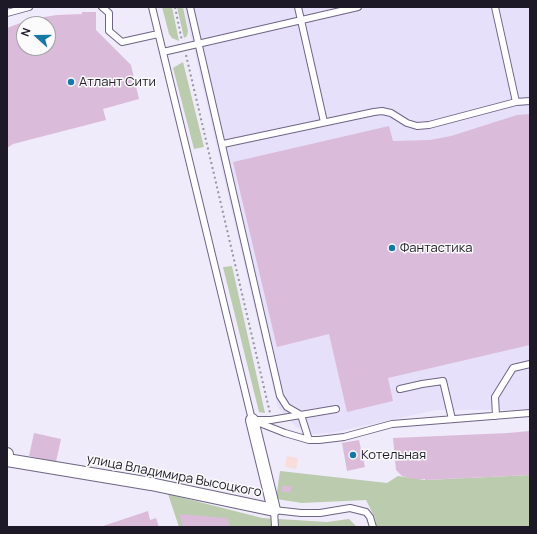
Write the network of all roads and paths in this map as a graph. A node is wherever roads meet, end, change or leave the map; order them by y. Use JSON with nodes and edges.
{"nodes":[{"id":1,"x":29,"y":7,"type":"edge"},
{"id":2,"x":102,"y":7,"type":"edge"},
{"id":3,"x":152,"y":7,"type":"edge"},
{"id":4,"x":174,"y":7,"type":"edge"},
{"id":5,"x":190,"y":7,"type":"edge"},
{"id":6,"x":298,"y":7,"type":"edge"},
{"id":7,"x":358,"y":7,"type":"edge"},
{"id":8,"x":494,"y":7,"type":"edge"},
{"id":9,"x":7,"y":13,"type":"edge"},
{"id":10,"x":301,"y":20,"type":"junction"},
{"id":11,"x":158,"y":34,"type":"junction"},
{"id":12,"x":199,"y":45,"type":"junction"},
{"id":13,"x":184,"y":48,"type":"junction"},
{"id":14,"x":163,"y":52,"type":"junction"},
{"id":15,"x":530,"y":101,"type":"edge"},
{"id":16,"x":516,"y":102,"type":"junction"},
{"id":17,"x":324,"y":122,"type":"junction"},
{"id":18,"x":223,"y":144,"type":"junction"},
{"id":19,"x":530,"y":364,"type":"edge"},
{"id":20,"x":400,"y":389,"type":"dead end"},
{"id":21,"x":336,"y":409,"type":"dead end"},
{"id":22,"x":530,"y":413,"type":"edge"},
{"id":23,"x":301,"y":415,"type":"junction"},
{"id":24,"x":496,"y":416,"type":"junction"},
{"id":25,"x":452,"y":419,"type":"junction"},
{"id":26,"x":252,"y":420,"type":"junction"},
{"id":27,"x":272,"y":420,"type":"junction"},
{"id":28,"x":309,"y":440,"type":"junction"},
{"id":29,"x":7,"y":454,"type":"edge"},
{"id":30,"x":7,"y":460,"type":"edge"},
{"id":31,"x":274,"y":510,"type":"junction"},
{"id":32,"x":274,"y":527,"type":"edge"},
{"id":33,"x":373,"y":527,"type":"edge"}],
"edges":[{"from":1,"to":9,"type":"lane"},
{"from":2,"to":11,"type":"lane"},
{"from":3,"to":11,"type":"lane"},
{"from":4,"to":13,"type":"path"},
{"from":5,"to":12,"type":"lane"},
{"from":6,"to":10,"type":"lane"},
{"from":7,"to":10,"type":"lane"},
{"from":8,"to":16,"type":"lane"},
{"from":10,"to":12,"type":"lane"},
{"from":10,"to":17,"type":"lane"},
{"from":11,"to":14,"type":"lane"},
{"from":12,"to":13,"type":"lane"},
{"from":12,"to":18,"type":"lane"},
{"from":13,"to":14,"type":"lane"},
{"from":13,"to":27,"type":"path"},
{"from":14,"to":26,"type":"lane"},
{"from":15,"to":16,"type":"lane"},
{"from":16,"to":17,"type":"lane"},
{"from":17,"to":18,"type":"lane"},
{"from":18,"to":23,"type":"lane"},
{"from":19,"to":24,"type":"lane"},
{"from":20,"to":25,"type":"lane"},
{"from":21,"to":23,"type":"lane"},
{"from":22,"to":24,"type":"lane"},
{"from":23,"to":27,"type":"lane"},
{"from":23,"to":28,"type":"lane"},
{"from":24,"to":25,"type":"lane"},
{"from":25,"to":28,"type":"lane"},
{"from":26,"to":27,"type":"lane"},
{"from":26,"to":28,"type":"lane"},
{"from":26,"to":31,"type":"street","name":"улица Владимира Высоцкого"},
{"from":29,"to":30,"type":"street","name":"улица Владимира Высоцкого"},
{"from":30,"to":31,"type":"street","name":"улица Владимира Высоцкого"},
{"from":31,"to":32,"type":"lane"},
{"from":31,"to":33,"type":"lane"}]}
